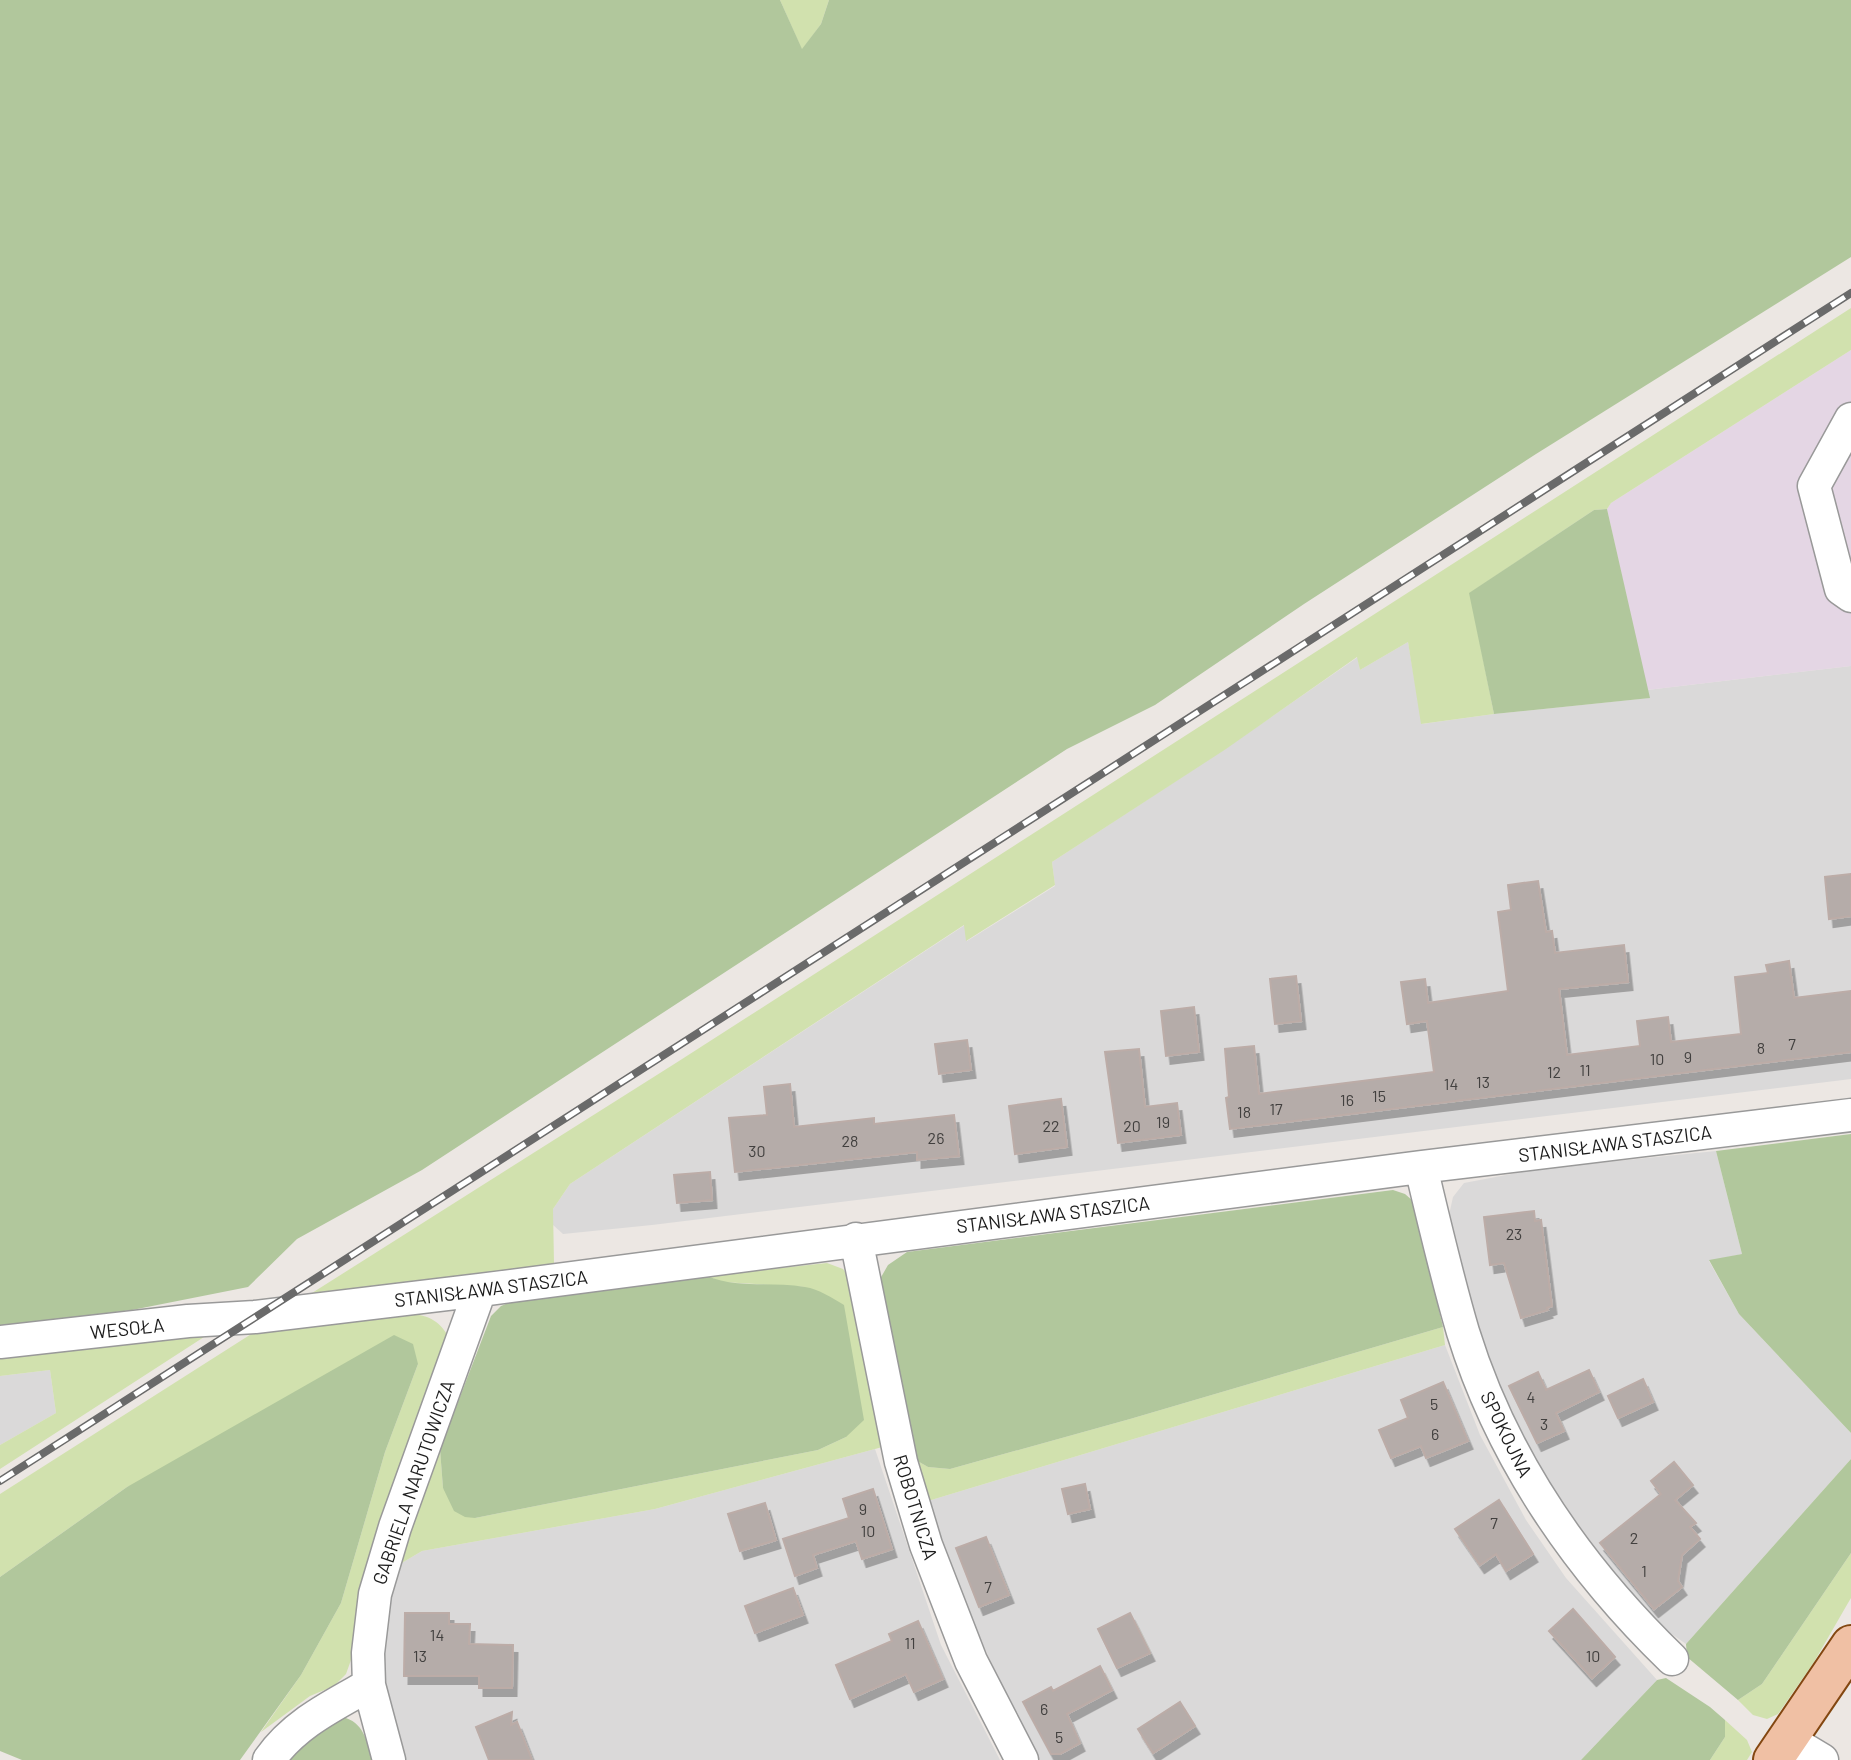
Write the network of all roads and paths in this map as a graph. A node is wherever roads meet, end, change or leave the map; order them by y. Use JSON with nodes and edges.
{"nodes":[{"id":1,"x":1851,"y":419,"type":"edge"},
{"id":2,"x":1851,"y":596,"type":"edge"},
{"id":3,"x":1851,"y":1115,"type":"edge"},
{"id":4,"x":1421,"y":1167,"type":"junction"},
{"id":5,"x":856,"y":1240,"type":"junction"},
{"id":6,"x":480,"y":1290,"type":"junction"},
{"id":7,"x":255,"y":1317,"type":"joint"},
{"id":8,"x":0,"y":1342,"type":"edge"},
{"id":9,"x":1851,"y":1645,"type":"edge"},
{"id":10,"x":1672,"y":1659,"type":"dead end"},
{"id":11,"x":369,"y":1685,"type":"junction"},
{"id":12,"x":1780,"y":1749,"type":"edge"},
{"id":13,"x":269,"y":1760,"type":"edge"},
{"id":14,"x":388,"y":1760,"type":"edge"},
{"id":15,"x":1022,"y":1760,"type":"edge"},
{"id":16,"x":1822,"y":1760,"type":"edge"}],
"edges":[{"from":1,"to":2,"type":"street"},
{"from":3,"to":4,"type":"street","name":"STANISŁAWA STASZICA"},
{"from":4,"to":5,"type":"street","name":"STANISŁAWA STASZICA"},
{"from":4,"to":10,"type":"street","name":"SPOKOJNA"},
{"from":5,"to":6,"type":"street","name":"STANISŁAWA STASZICA"},
{"from":5,"to":15,"type":"street","name":"ROBOTNICZA"},
{"from":6,"to":7,"type":"street","name":"STANISŁAWA STASZICA"},
{"from":6,"to":11,"type":"street","name":"GABRIELA NARUTOWICZA"},
{"from":7,"to":8,"type":"street","name":"WESOŁA"},
{"from":9,"to":12,"type":"main road"},
{"from":11,"to":13,"type":"street"},
{"from":11,"to":14,"type":"street","name":"GABRIELA NARUTOWICZA"},
{"from":12,"to":16,"type":"street"}]}
